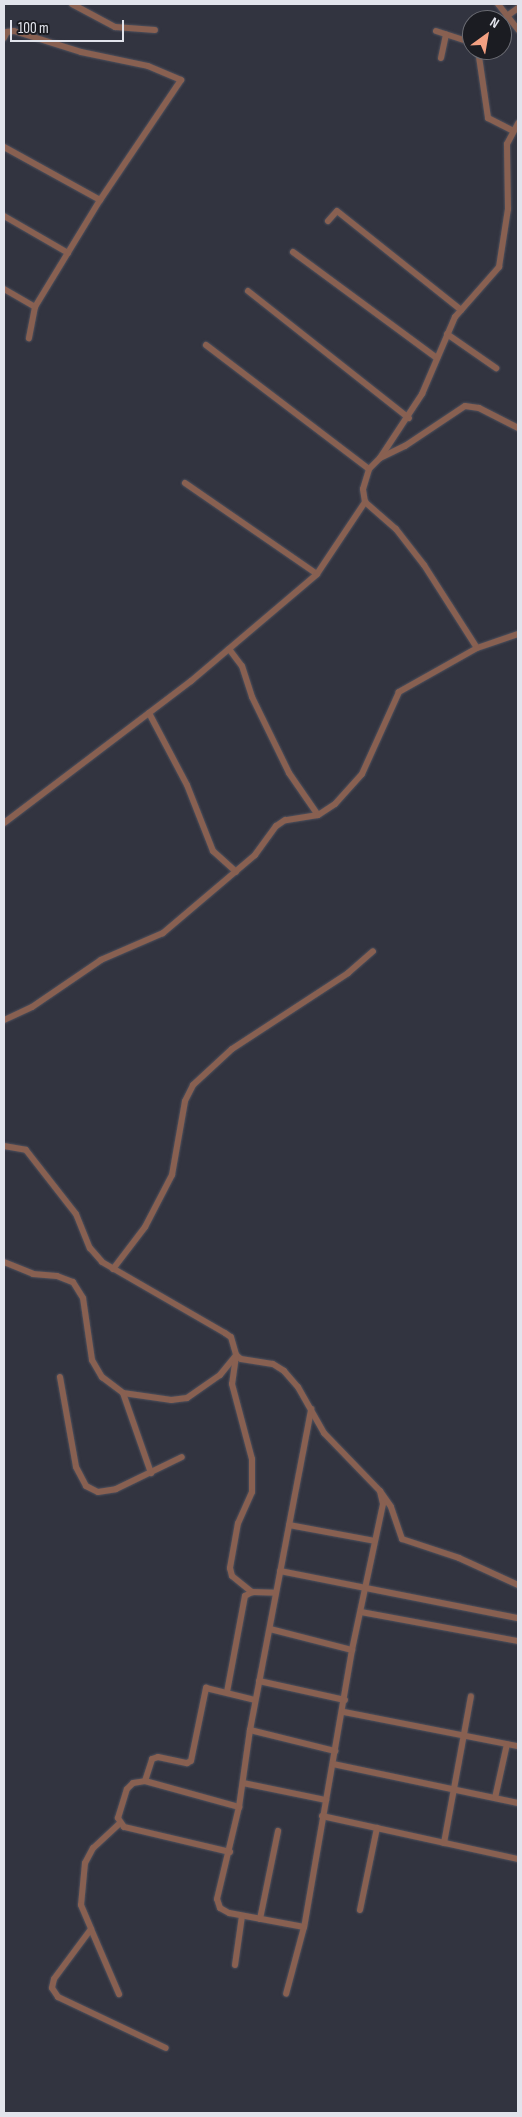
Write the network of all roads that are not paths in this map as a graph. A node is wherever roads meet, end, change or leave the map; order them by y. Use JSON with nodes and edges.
{"nodes":[{"id":1,"x":72,"y":4,"type":"edge"},
{"id":2,"x":155,"y":30,"type":"dead end"},
{"id":3,"x":436,"y":31,"type":"dead end"},
{"id":4,"x":446,"y":35,"type":"junction"},
{"id":5,"x":4,"y":38,"type":"edge"},
{"id":6,"x":462,"y":40,"type":"edge"},
{"id":7,"x":441,"y":58,"type":"dead end"},
{"id":8,"x":479,"y":60,"type":"edge"},
{"id":9,"x":518,"y":123,"type":"edge"},
{"id":10,"x":513,"y":131,"type":"junction"},
{"id":11,"x":4,"y":147,"type":"edge"},
{"id":12,"x":100,"y":200,"type":"junction"},
{"id":13,"x":4,"y":216,"type":"edge"},
{"id":14,"x":328,"y":221,"type":"dead end"},
{"id":15,"x":293,"y":252,"type":"dead end"},
{"id":16,"x":68,"y":253,"type":"junction"},
{"id":17,"x":4,"y":289,"type":"edge"},
{"id":18,"x":248,"y":291,"type":"dead end"},
{"id":19,"x":35,"y":306,"type":"junction"},
{"id":20,"x":461,"y":310,"type":"junction"},
{"id":21,"x":447,"y":334,"type":"junction"},
{"id":22,"x":29,"y":338,"type":"dead end"},
{"id":23,"x":206,"y":346,"type":"dead end"},
{"id":24,"x":437,"y":358,"type":"junction"},
{"id":25,"x":496,"y":368,"type":"dead end"},
{"id":26,"x":409,"y":418,"type":"junction"},
{"id":27,"x":518,"y":428,"type":"edge"},
{"id":28,"x":380,"y":458,"type":"junction"},
{"id":29,"x":370,"y":469,"type":"junction"},
{"id":30,"x":185,"y":483,"type":"dead end"},
{"id":31,"x":365,"y":502,"type":"junction"},
{"id":32,"x":316,"y":574,"type":"junction"},
{"id":33,"x":518,"y":634,"type":"edge"},
{"id":34,"x":477,"y":648,"type":"junction"},
{"id":35,"x":229,"y":649,"type":"junction"},
{"id":36,"x":148,"y":712,"type":"junction"},
{"id":37,"x":318,"y":815,"type":"junction"},
{"id":38,"x":4,"y":823,"type":"edge"},
{"id":39,"x":236,"y":872,"type":"junction"},
{"id":40,"x":373,"y":951,"type":"dead end"},
{"id":41,"x":4,"y":1020,"type":"edge"},
{"id":42,"x":4,"y":1146,"type":"edge"},
{"id":43,"x":4,"y":1262,"type":"edge"},
{"id":44,"x":113,"y":1269,"type":"junction"},
{"id":45,"x":236,"y":1355,"type":"junction"},
{"id":46,"x":60,"y":1377,"type":"dead end"},
{"id":47,"x":123,"y":1393,"type":"junction"},
{"id":48,"x":311,"y":1409,"type":"junction"},
{"id":49,"x":182,"y":1457,"type":"dead end"},
{"id":50,"x":151,"y":1473,"type":"junction"},
{"id":51,"x":380,"y":1491,"type":"junction"},
{"id":52,"x":289,"y":1525,"type":"junction"},
{"id":53,"x":375,"y":1541,"type":"junction"},
{"id":54,"x":280,"y":1571,"type":"junction"},
{"id":55,"x":518,"y":1585,"type":"edge"},
{"id":56,"x":365,"y":1588,"type":"junction"},
{"id":57,"x":252,"y":1592,"type":"junction"},
{"id":58,"x":276,"y":1593,"type":"junction"},
{"id":59,"x":361,"y":1612,"type":"junction"},
{"id":60,"x":518,"y":1618,"type":"edge"},
{"id":61,"x":270,"y":1629,"type":"junction"},
{"id":62,"x":518,"y":1642,"type":"edge"},
{"id":63,"x":352,"y":1650,"type":"junction"},
{"id":64,"x":259,"y":1681,"type":"junction"},
{"id":65,"x":227,"y":1692,"type":"junction"},
{"id":66,"x":471,"y":1696,"type":"dead end"},
{"id":67,"x":255,"y":1700,"type":"junction"},
{"id":68,"x":345,"y":1700,"type":"junction"},
{"id":69,"x":344,"y":1712,"type":"junction"},
{"id":70,"x":250,"y":1730,"type":"junction"},
{"id":71,"x":463,"y":1735,"type":"junction"},
{"id":72,"x":507,"y":1744,"type":"junction"},
{"id":73,"x":518,"y":1746,"type":"edge"},
{"id":74,"x":335,"y":1751,"type":"junction"},
{"id":75,"x":333,"y":1764,"type":"junction"},
{"id":76,"x":146,"y":1781,"type":"junction"},
{"id":77,"x":243,"y":1782,"type":"junction"},
{"id":78,"x":453,"y":1789,"type":"junction"},
{"id":79,"x":495,"y":1798,"type":"junction"},
{"id":80,"x":326,"y":1800,"type":"junction"},
{"id":81,"x":518,"y":1802,"type":"edge"},
{"id":82,"x":239,"y":1807,"type":"junction"},
{"id":83,"x":322,"y":1816,"type":"junction"},
{"id":84,"x":119,"y":1824,"type":"junction"},
{"id":85,"x":377,"y":1828,"type":"junction"},
{"id":86,"x":278,"y":1831,"type":"dead end"},
{"id":87,"x":444,"y":1843,"type":"junction"},
{"id":88,"x":230,"y":1852,"type":"junction"},
{"id":89,"x":518,"y":1859,"type":"edge"},
{"id":90,"x":360,"y":1910,"type":"dead end"},
{"id":91,"x":242,"y":1916,"type":"junction"},
{"id":92,"x":260,"y":1919,"type":"junction"},
{"id":93,"x":304,"y":1928,"type":"junction"},
{"id":94,"x":91,"y":1929,"type":"junction"},
{"id":95,"x":234,"y":1965,"type":"dead end"},
{"id":96,"x":119,"y":1994,"type":"dead end"},
{"id":97,"x":286,"y":1994,"type":"dead end"},
{"id":98,"x":166,"y":2048,"type":"dead end"}],
"edges":[{"from":1,"to":2,"type":"street"},
{"from":3,"to":4,"type":"street"},
{"from":4,"to":6,"type":"street"},
{"from":4,"to":7,"type":"street"},
{"from":5,"to":12,"type":"street"},
{"from":8,"to":10,"type":"street"},
{"from":9,"to":10,"type":"street"},
{"from":10,"to":20,"type":"street"},
{"from":11,"to":12,"type":"street"},
{"from":12,"to":16,"type":"street"},
{"from":13,"to":16,"type":"street"},
{"from":14,"to":20,"type":"street"},
{"from":15,"to":24,"type":"street"},
{"from":16,"to":19,"type":"street"},
{"from":17,"to":19,"type":"street"},
{"from":18,"to":26,"type":"street"},
{"from":19,"to":22,"type":"street"},
{"from":20,"to":21,"type":"street"},
{"from":21,"to":24,"type":"street"},
{"from":21,"to":25,"type":"street"},
{"from":23,"to":29,"type":"street"},
{"from":24,"to":26,"type":"street"},
{"from":26,"to":28,"type":"street"},
{"from":27,"to":28,"type":"street"},
{"from":28,"to":29,"type":"street"},
{"from":29,"to":31,"type":"street"},
{"from":30,"to":32,"type":"street"},
{"from":31,"to":32,"type":"street"},
{"from":31,"to":34,"type":"street"},
{"from":32,"to":35,"type":"street"},
{"from":33,"to":34,"type":"street"},
{"from":34,"to":37,"type":"street"},
{"from":35,"to":36,"type":"street"},
{"from":35,"to":37,"type":"street"},
{"from":36,"to":38,"type":"street"},
{"from":36,"to":39,"type":"street"},
{"from":37,"to":39,"type":"street"},
{"from":39,"to":41,"type":"street"},
{"from":40,"to":44,"type":"street"},
{"from":42,"to":44,"type":"street"},
{"from":43,"to":47,"type":"street"},
{"from":44,"to":45,"type":"street"},
{"from":45,"to":47,"type":"street"},
{"from":45,"to":48,"type":"street"},
{"from":45,"to":57,"type":"street"},
{"from":46,"to":50,"type":"street"},
{"from":47,"to":50,"type":"street"},
{"from":48,"to":51,"type":"street"},
{"from":48,"to":52,"type":"street"},
{"from":49,"to":50,"type":"street"},
{"from":51,"to":53,"type":"street"},
{"from":51,"to":55,"type":"street"},
{"from":52,"to":53,"type":"street"},
{"from":52,"to":54,"type":"street"},
{"from":53,"to":56,"type":"street"},
{"from":54,"to":56,"type":"street"},
{"from":54,"to":58,"type":"street"},
{"from":56,"to":59,"type":"street"},
{"from":56,"to":60,"type":"street"},
{"from":57,"to":58,"type":"street"},
{"from":57,"to":65,"type":"street"},
{"from":58,"to":61,"type":"street"},
{"from":59,"to":62,"type":"street"},
{"from":59,"to":63,"type":"street"},
{"from":61,"to":63,"type":"street"},
{"from":61,"to":64,"type":"street"},
{"from":63,"to":68,"type":"street"},
{"from":64,"to":67,"type":"street"},
{"from":64,"to":68,"type":"street"},
{"from":65,"to":67,"type":"street"},
{"from":65,"to":76,"type":"street"},
{"from":66,"to":71,"type":"street"},
{"from":67,"to":70,"type":"street"},
{"from":68,"to":69,"type":"street"},
{"from":69,"to":71,"type":"street"},
{"from":69,"to":74,"type":"street"},
{"from":70,"to":74,"type":"street"},
{"from":70,"to":77,"type":"street"},
{"from":71,"to":72,"type":"street"},
{"from":71,"to":78,"type":"street"},
{"from":72,"to":73,"type":"street"},
{"from":72,"to":79,"type":"street"},
{"from":74,"to":75,"type":"street"},
{"from":75,"to":78,"type":"street"},
{"from":75,"to":80,"type":"street"},
{"from":76,"to":82,"type":"street"},
{"from":76,"to":84,"type":"street"},
{"from":77,"to":80,"type":"street"},
{"from":77,"to":82,"type":"street"},
{"from":78,"to":79,"type":"street"},
{"from":78,"to":87,"type":"street"},
{"from":79,"to":81,"type":"street"},
{"from":80,"to":83,"type":"street"},
{"from":82,"to":88,"type":"street"},
{"from":83,"to":85,"type":"street"},
{"from":83,"to":93,"type":"street"},
{"from":84,"to":88,"type":"street"},
{"from":84,"to":94,"type":"street"},
{"from":85,"to":87,"type":"street"},
{"from":85,"to":90,"type":"street"},
{"from":86,"to":92,"type":"street"},
{"from":87,"to":89,"type":"street"},
{"from":88,"to":91,"type":"street"},
{"from":91,"to":92,"type":"street"},
{"from":91,"to":95,"type":"street"},
{"from":92,"to":93,"type":"street"},
{"from":93,"to":97,"type":"street"},
{"from":94,"to":96,"type":"street"},
{"from":94,"to":98,"type":"street"}]}
